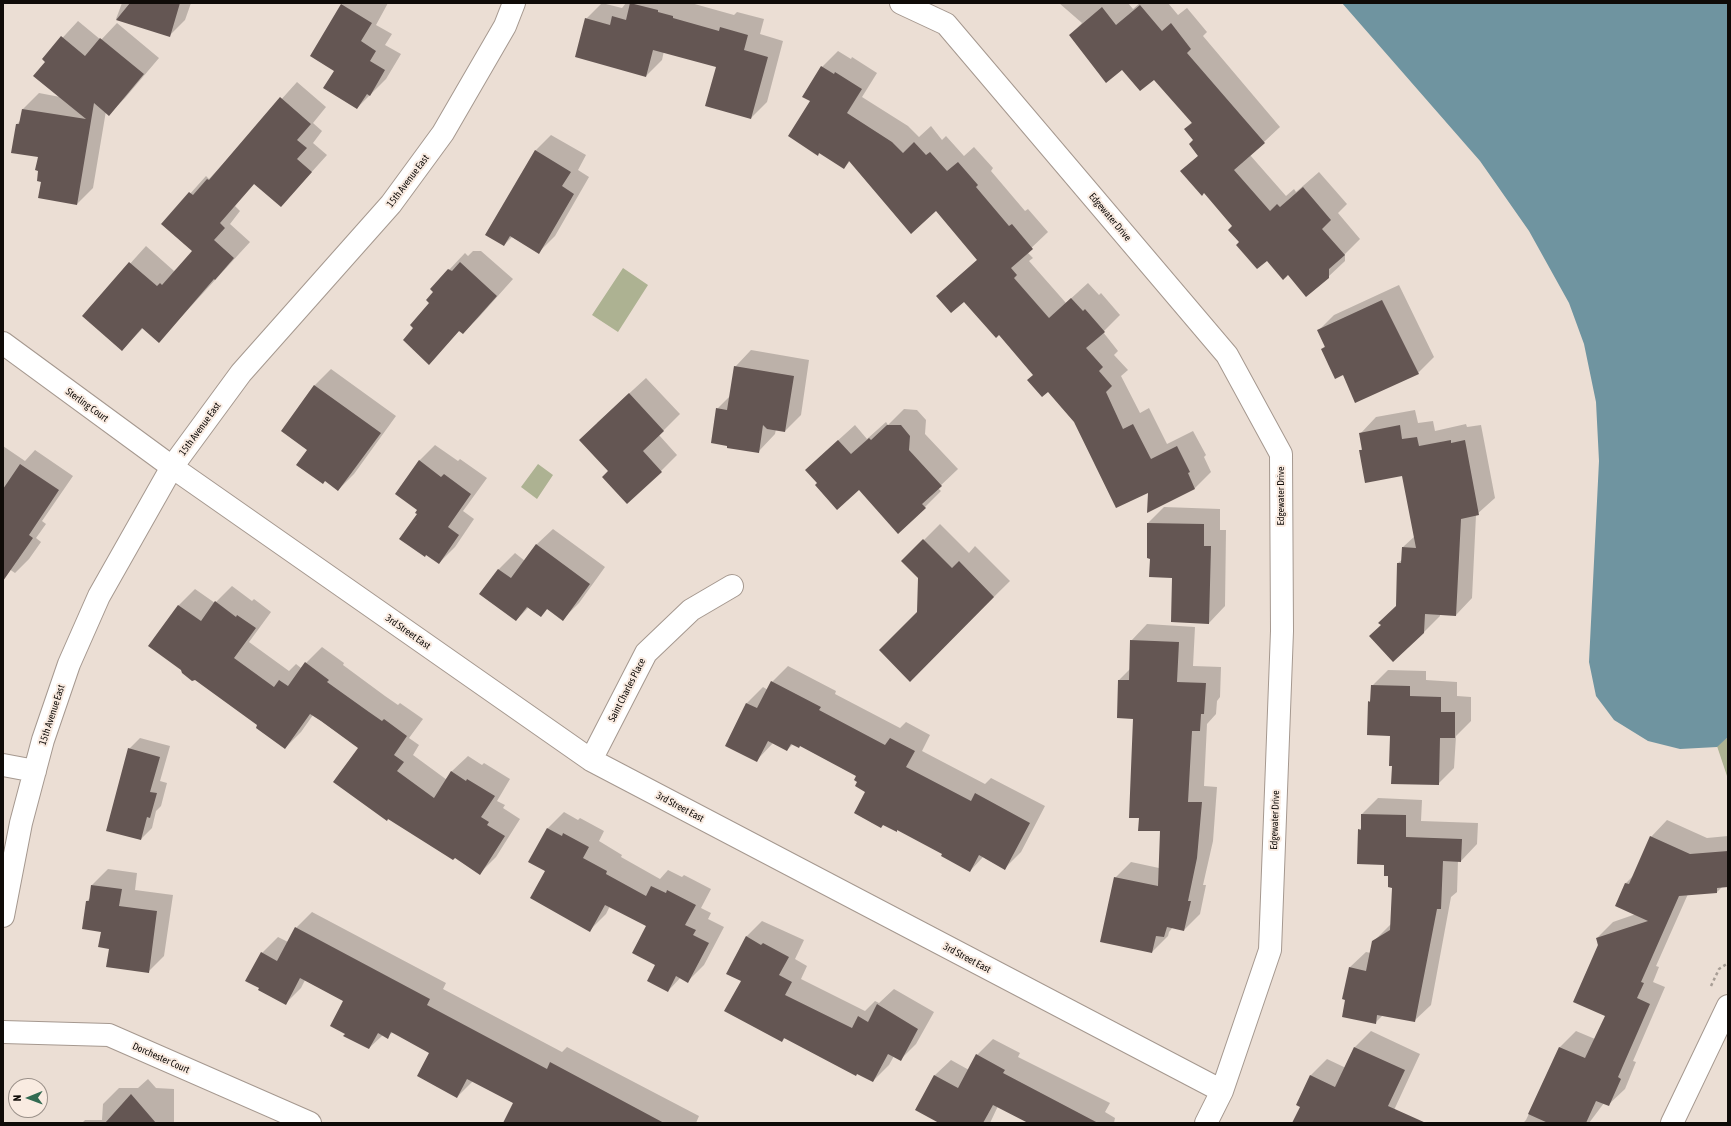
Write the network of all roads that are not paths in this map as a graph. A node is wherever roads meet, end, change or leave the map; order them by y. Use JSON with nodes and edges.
{"nodes":[{"id":1,"x":514,"y":3,"type":"edge"},
{"id":2,"x":901,"y":3,"type":"edge"},
{"id":3,"x":3,"y":343,"type":"edge"},
{"id":4,"x":172,"y":467,"type":"junction"},
{"id":5,"x":732,"y":586,"type":"dead end"},
{"id":6,"x":591,"y":760,"type":"junction"},
{"id":7,"x":3,"y":765,"type":"edge"},
{"id":8,"x":35,"y":771,"type":"junction"},
{"id":9,"x":11,"y":836,"type":"edge"},
{"id":10,"x":3,"y":916,"type":"edge"},
{"id":11,"x":1728,"y":1006,"type":"edge"},
{"id":12,"x":3,"y":1032,"type":"edge"},
{"id":13,"x":1222,"y":1091,"type":"junction"},
{"id":14,"x":310,"y":1123,"type":"edge"},
{"id":15,"x":1206,"y":1123,"type":"edge"},
{"id":16,"x":1672,"y":1123,"type":"edge"}],
"edges":[{"from":1,"to":4,"type":"street","name":"15th Avenue East"},
{"from":2,"to":13,"type":"street","name":"Edgewater Drive"},
{"from":3,"to":4,"type":"street","name":"Sterling Court"},
{"from":4,"to":6,"type":"street","name":"3rd Street East"},
{"from":4,"to":8,"type":"street","name":"15th Avenue East"},
{"from":5,"to":6,"type":"street","name":"Saint Charles Place"},
{"from":6,"to":13,"type":"street","name":"3rd Street East"},
{"from":7,"to":8,"type":"street"},
{"from":8,"to":9,"type":"street","name":"15th Avenue East"},
{"from":9,"to":10,"type":"street","name":"15th Avenue East"},
{"from":11,"to":16,"type":"street"},
{"from":12,"to":14,"type":"street","name":"Dorchester Court"},
{"from":13,"to":15,"type":"street","name":"Edgewater Drive"}]}
